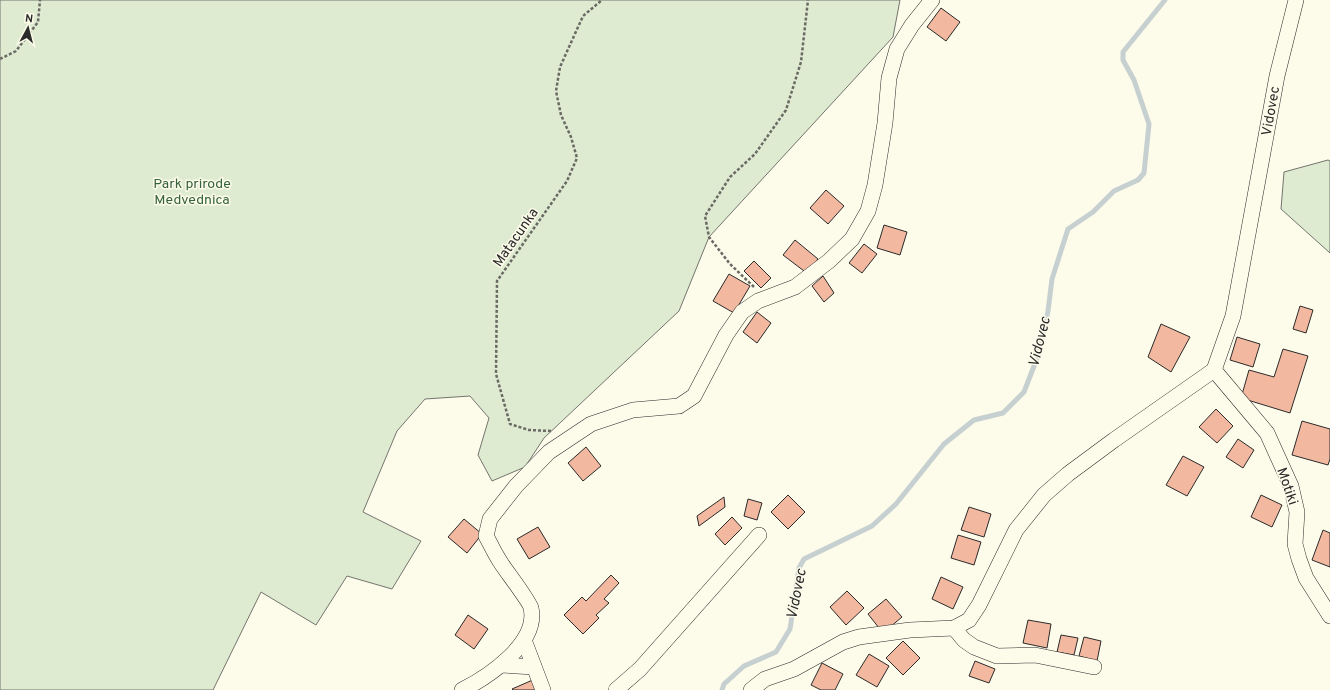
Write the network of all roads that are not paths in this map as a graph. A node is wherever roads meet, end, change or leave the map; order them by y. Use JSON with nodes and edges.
{"nodes":[{"id":1,"x":932,"y":0,"type":"edge"},
{"id":2,"x":1296,"y":0,"type":"edge"},
{"id":3,"x":1214,"y":370,"type":"junction"},
{"id":4,"x":759,"y":534,"type":"dead end"},
{"id":5,"x":1330,"y":616,"type":"edge"},
{"id":6,"x":954,"y":628,"type":"junction"},
{"id":7,"x":524,"y":640,"type":"junction"},
{"id":8,"x":502,"y":665,"type":"junction"},
{"id":9,"x":534,"y":667,"type":"junction"},
{"id":10,"x":1094,"y":667,"type":"dead end"},
{"id":11,"x":462,"y":690,"type":"edge"},
{"id":12,"x":543,"y":690,"type":"edge"},
{"id":13,"x":616,"y":690,"type":"edge"},
{"id":14,"x":751,"y":690,"type":"edge"}],
"edges":[{"from":1,"to":7,"type":"street"},
{"from":2,"to":3,"type":"street","name":"Vidovec"},
{"from":3,"to":5,"type":"street","name":"Motiki"},
{"from":3,"to":6,"type":"street"},
{"from":4,"to":13,"type":"street"},
{"from":6,"to":10,"type":"street"},
{"from":6,"to":14,"type":"street"},
{"from":7,"to":8,"type":"street"},
{"from":7,"to":9,"type":"street"},
{"from":8,"to":9,"type":"street"},
{"from":8,"to":11,"type":"street"},
{"from":9,"to":12,"type":"street"}]}
